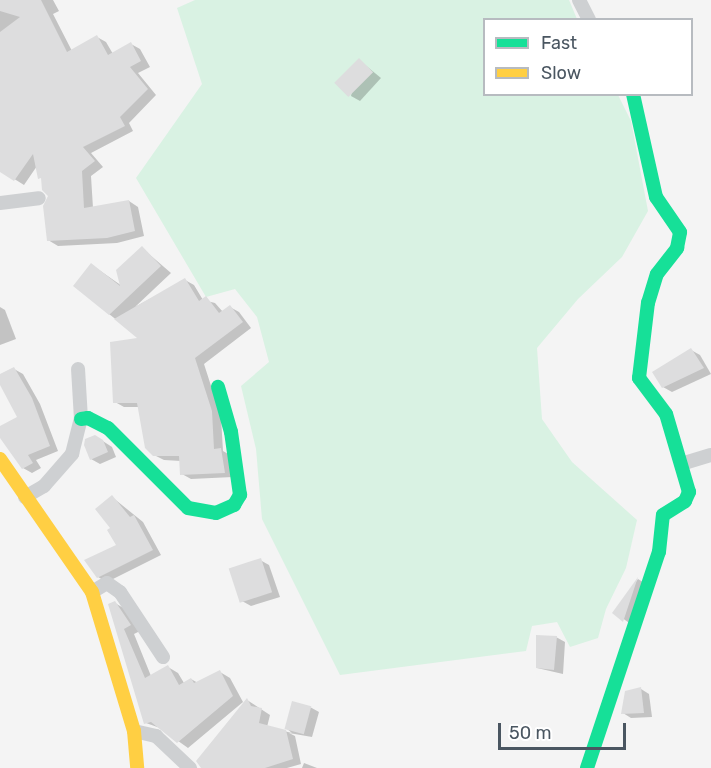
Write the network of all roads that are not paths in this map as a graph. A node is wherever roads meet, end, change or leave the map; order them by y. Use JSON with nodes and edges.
{"nodes":[{"id":1,"x":579,"y":0,"type":"edge"},
{"id":2,"x":588,"y":18,"type":"edge"},
{"id":3,"x":633,"y":96,"type":"edge"},
{"id":4,"x":39,"y":198,"type":"dead end"},
{"id":5,"x":0,"y":203,"type":"edge"},
{"id":6,"x":78,"y":369,"type":"dead end"},
{"id":7,"x":218,"y":387,"type":"dead end"},
{"id":8,"x":81,"y":419,"type":"junction"},
{"id":9,"x":711,"y":455,"type":"edge"},
{"id":10,"x":0,"y":459,"type":"edge"},
{"id":11,"x":681,"y":464,"type":"junction"},
{"id":12,"x":25,"y":496,"type":"junction"},
{"id":13,"x":92,"y":592,"type":"junction"},
{"id":14,"x":163,"y":657,"type":"dead end"},
{"id":15,"x":134,"y":731,"type":"junction"},
{"id":16,"x":137,"y":768,"type":"edge"},
{"id":17,"x":190,"y":768,"type":"edge"},
{"id":18,"x":587,"y":768,"type":"edge"}],
"edges":[{"from":1,"to":2,"type":"street"},
{"from":3,"to":11,"type":"street"},
{"from":4,"to":5,"type":"street"},
{"from":6,"to":8,"type":"street"},
{"from":7,"to":8,"type":"street"},
{"from":8,"to":12,"type":"street"},
{"from":9,"to":11,"type":"street"},
{"from":10,"to":12,"type":"street"},
{"from":11,"to":18,"type":"street"},
{"from":12,"to":13,"type":"street"},
{"from":13,"to":14,"type":"street"},
{"from":13,"to":15,"type":"street"},
{"from":15,"to":16,"type":"street"},
{"from":15,"to":17,"type":"street"}]}
